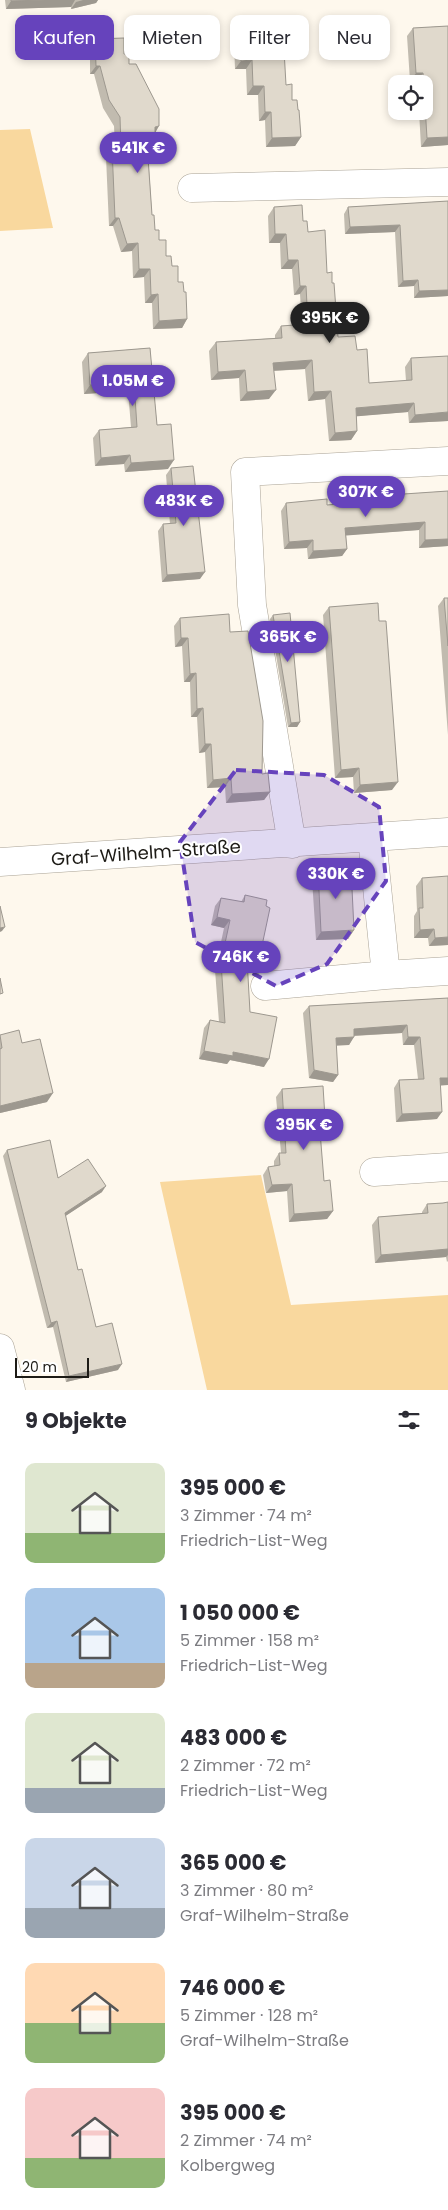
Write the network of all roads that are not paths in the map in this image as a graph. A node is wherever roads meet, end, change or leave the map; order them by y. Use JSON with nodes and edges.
{"nodes":[{"id":1,"x":448,"y":182,"type":"edge"},
{"id":2,"x":192,"y":188,"type":"dead end"},
{"id":3,"x":448,"y":461,"type":"edge"},
{"id":4,"x":448,"y":832,"type":"edge"},
{"id":5,"x":372,"y":838,"type":"junction"},
{"id":6,"x":292,"y":844,"type":"junction"},
{"id":7,"x":0,"y":862,"type":"edge"},
{"id":8,"x":448,"y":971,"type":"edge"},
{"id":9,"x":386,"y":975,"type":"junction"},
{"id":10,"x":265,"y":986,"type":"dead end"},
{"id":11,"x":448,"y":1167,"type":"edge"},
{"id":12,"x":374,"y":1172,"type":"dead end"},
{"id":13,"x":0,"y":1348,"type":"edge"},
{"id":14,"x":11,"y":1390,"type":"edge"}],
"edges":[{"from":1,"to":2,"type":"street"},
{"from":3,"to":6,"type":"street"},
{"from":4,"to":5,"type":"street","name":"Graf-Wilhelm-Straße"},
{"from":5,"to":6,"type":"street","name":"Graf-Wilhelm-Straße"},
{"from":5,"to":9,"type":"street"},
{"from":6,"to":7,"type":"street","name":"Graf-Wilhelm-Straße"},
{"from":8,"to":9,"type":"street"},
{"from":9,"to":10,"type":"street"},
{"from":11,"to":12,"type":"street"},
{"from":13,"to":14,"type":"street"}]}
